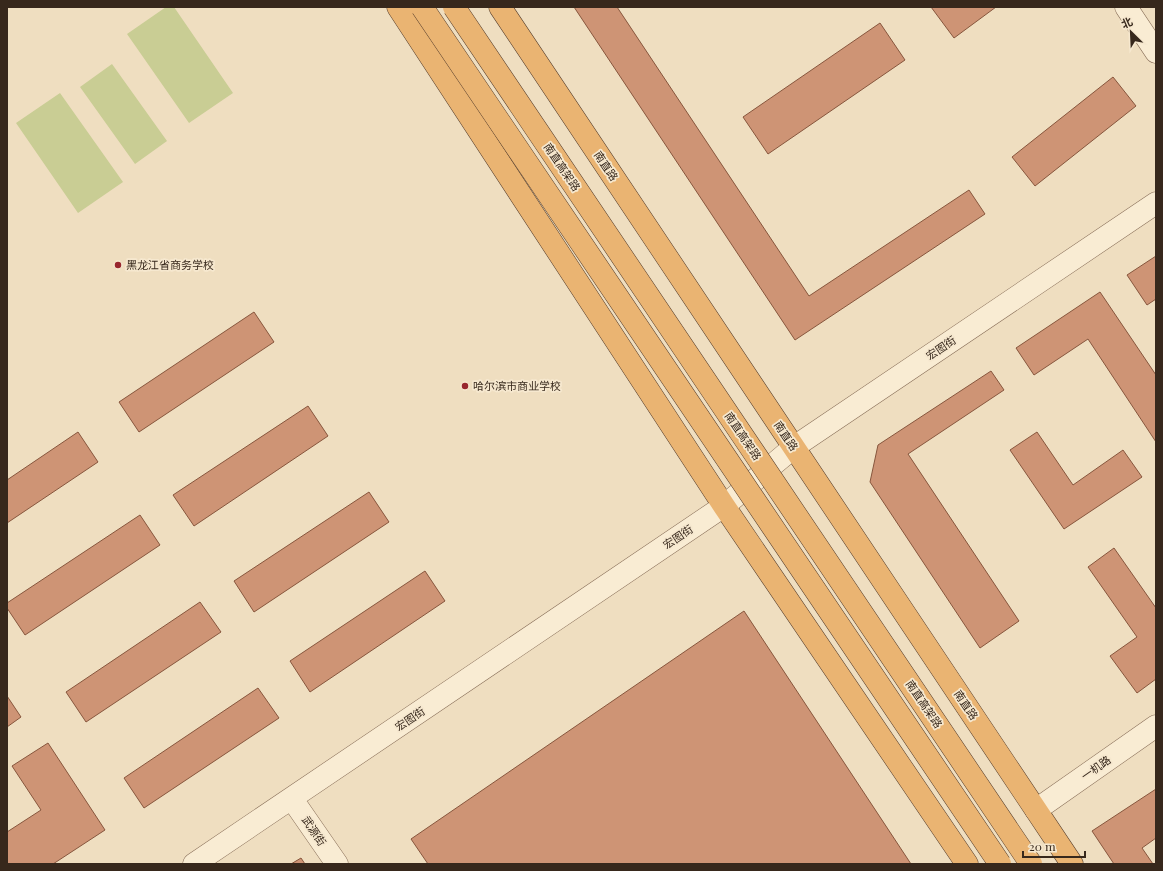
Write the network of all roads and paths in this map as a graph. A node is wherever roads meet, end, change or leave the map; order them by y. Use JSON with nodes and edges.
{"nodes":[{"id":1,"x":398,"y":7,"type":"edge"},
{"id":2,"x":422,"y":7,"type":"edge"},
{"id":3,"x":454,"y":7,"type":"edge"},
{"id":4,"x":500,"y":7,"type":"edge"},
{"id":5,"x":1126,"y":7,"type":"edge"},
{"id":6,"x":1156,"y":52,"type":"edge"},
{"id":7,"x":1156,"y":203,"type":"edge"},
{"id":8,"x":794,"y":447,"type":"junction"},
{"id":9,"x":724,"y":506,"type":"junction"},
{"id":10,"x":1156,"y":726,"type":"edge"},
{"id":11,"x":292,"y":799,"type":"junction"},
{"id":12,"x":1036,"y":810,"type":"junction"},
{"id":13,"x":194,"y":864,"type":"edge"},
{"id":14,"x":337,"y":864,"type":"edge"},
{"id":15,"x":967,"y":864,"type":"edge"},
{"id":16,"x":1000,"y":864,"type":"edge"},
{"id":17,"x":1031,"y":864,"type":"edge"},
{"id":18,"x":1072,"y":864,"type":"edge"}],
"edges":[{"from":1,"to":9,"type":"highway"},
{"from":2,"to":16,"type":"highway","bridge":true},
{"from":3,"to":17,"type":"highway","name":"南直高架路","bridge":true},
{"from":4,"to":8,"type":"highway","name":"南直路"},
{"from":5,"to":6,"type":"street"},
{"from":7,"to":8,"type":"street","name":"宏图街"},
{"from":8,"to":9,"type":"street","name":"宏图街"},
{"from":8,"to":12,"type":"highway","name":"南直路"},
{"from":9,"to":11,"type":"street","name":"宏图街"},
{"from":9,"to":15,"type":"highway"},
{"from":10,"to":12,"type":"street","name":"一机路"},
{"from":11,"to":13,"type":"street","name":"宏图街"},
{"from":11,"to":14,"type":"street","name":"武源街"},
{"from":12,"to":18,"type":"highway","name":"南直路"}]}
